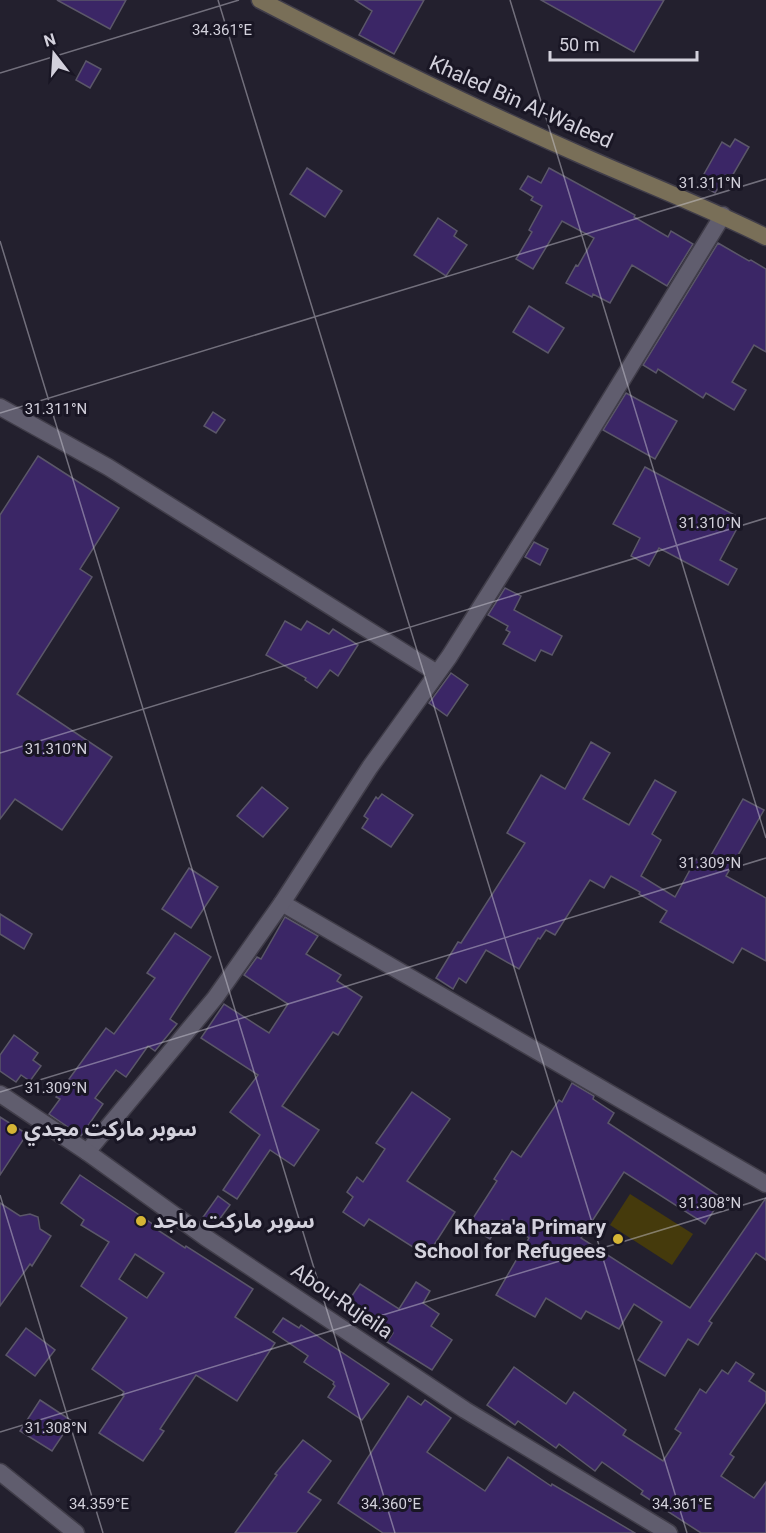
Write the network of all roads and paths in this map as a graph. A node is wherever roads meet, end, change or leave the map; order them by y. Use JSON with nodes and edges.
{"nodes":[{"id":1,"x":260,"y":0,"type":"edge"},
{"id":2,"x":723,"y":215,"type":"junction"},
{"id":3,"x":766,"y":237,"type":"edge"},
{"id":4,"x":0,"y":407,"type":"edge"},
{"id":5,"x":437,"y":673,"type":"junction"},
{"id":6,"x":282,"y":903,"type":"junction"},
{"id":7,"x":0,"y":1094,"type":"edge"},
{"id":8,"x":87,"y":1152,"type":"junction"},
{"id":9,"x":766,"y":1185,"type":"edge"},
{"id":10,"x":0,"y":1472,"type":"edge"},
{"id":11,"x":76,"y":1533,"type":"edge"},
{"id":12,"x":669,"y":1533,"type":"edge"}],
"edges":[{"from":1,"to":2,"type":"main road","name":"Khaled Bin Al-Waleed"},
{"from":2,"to":3,"type":"main road","name":"Khaled Bin Al-Waleed"},
{"from":2,"to":5,"type":"street"},
{"from":4,"to":5,"type":"street"},
{"from":5,"to":6,"type":"street"},
{"from":6,"to":8,"type":"street"},
{"from":6,"to":9,"type":"street"},
{"from":7,"to":8,"type":"street","name":"Abou-Rujeila"},
{"from":8,"to":12,"type":"street","name":"Abou-Rujeila"},
{"from":10,"to":11,"type":"street"}]}
